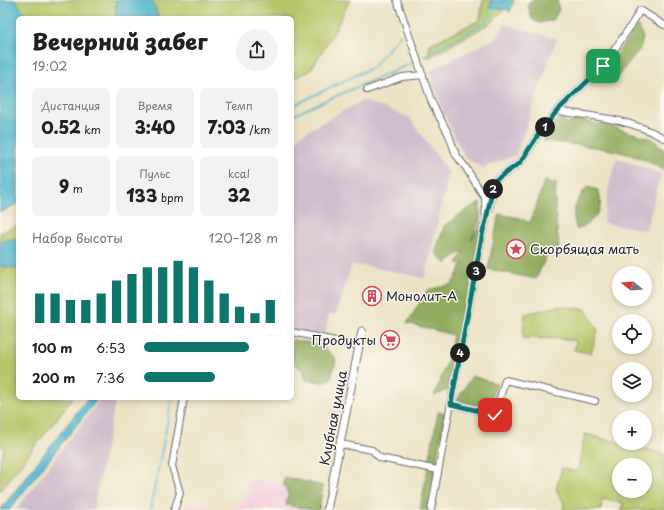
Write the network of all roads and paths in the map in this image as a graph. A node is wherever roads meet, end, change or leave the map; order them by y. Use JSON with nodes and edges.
{"nodes":[{"id":1,"x":397,"y":0,"type":"edge"},
{"id":2,"x":664,"y":25,"type":"edge"},
{"id":3,"x":423,"y":75,"type":"junction"},
{"id":4,"x":367,"y":90,"type":"dead end"},
{"id":5,"x":557,"y":111,"type":"junction"},
{"id":6,"x":664,"y":138,"type":"edge"},
{"id":7,"x":486,"y":221,"type":"junction"},
{"id":8,"x":362,"y":331,"type":"dead end"},
{"id":9,"x":294,"y":332,"type":"edge"},
{"id":10,"x":359,"y":346,"type":"junction"},
{"id":11,"x":184,"y":400,"type":"edge"},
{"id":12,"x":595,"y":401,"type":"dead end"},
{"id":13,"x":451,"y":404,"type":"junction"},
{"id":14,"x":340,"y":444,"type":"junction"},
{"id":15,"x":438,"y":470,"type":"junction"},
{"id":16,"x":174,"y":510,"type":"edge"},
{"id":17,"x":327,"y":510,"type":"edge"},
{"id":18,"x":431,"y":510,"type":"edge"}],
"edges":[{"from":1,"to":3,"type":"street"},
{"from":2,"to":5,"type":"street"},
{"from":3,"to":4,"type":"street"},
{"from":3,"to":7,"type":"street"},
{"from":5,"to":6,"type":"street"},
{"from":5,"to":7,"type":"street"},
{"from":7,"to":13,"type":"street"},
{"from":8,"to":10,"type":"street","name":"Клубная улица"},
{"from":9,"to":10,"type":"street"},
{"from":10,"to":14,"type":"street","name":"Клубная улица"},
{"from":11,"to":16,"type":"street"},
{"from":12,"to":13,"type":"street"},
{"from":13,"to":15,"type":"street"},
{"from":14,"to":15,"type":"street"},
{"from":14,"to":17,"type":"street","name":"Клубная улица"},
{"from":15,"to":18,"type":"street"}]}
